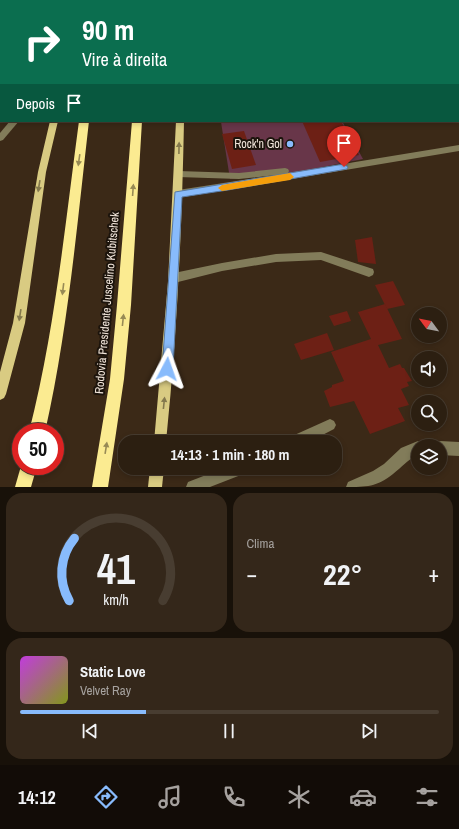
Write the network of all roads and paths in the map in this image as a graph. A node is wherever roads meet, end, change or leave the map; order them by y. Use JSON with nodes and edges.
{"nodes":[{"id":1,"x":14,"y":122,"type":"edge"},
{"id":2,"x":54,"y":122,"type":"edge"},
{"id":3,"x":84,"y":122,"type":"edge"},
{"id":4,"x":137,"y":122,"type":"edge"},
{"id":5,"x":180,"y":122,"type":"edge"},
{"id":6,"x":0,"y":138,"type":"edge"},
{"id":7,"x":459,"y":143,"type":"edge"},
{"id":8,"x":459,"y":148,"type":"edge"},
{"id":9,"x":178,"y":174,"type":"junction"},
{"id":10,"x":178,"y":194,"type":"junction"},
{"id":11,"x":369,"y":272,"type":"dead end"},
{"id":12,"x":174,"y":278,"type":"junction"},
{"id":13,"x":0,"y":394,"type":"edge"},
{"id":14,"x":39,"y":423,"type":"edge"},
{"id":15,"x":330,"y":426,"type":"dead end"},
{"id":16,"x":161,"y":435,"type":"edge"},
{"id":17,"x":310,"y":435,"type":"edge"},
{"id":18,"x":447,"y":448,"type":"edge"},
{"id":19,"x":459,"y":448,"type":"edge"},
{"id":20,"x":411,"y":451,"type":"edge"},
{"id":21,"x":26,"y":475,"type":"edge"},
{"id":22,"x":156,"y":475,"type":"edge"},
{"id":23,"x":223,"y":475,"type":"edge"},
{"id":24,"x":23,"y":487,"type":"edge"},
{"id":25,"x":100,"y":487,"type":"edge"},
{"id":26,"x":155,"y":487,"type":"edge"},
{"id":27,"x":193,"y":487,"type":"edge"},
{"id":28,"x":353,"y":487,"type":"edge"}],
"edges":[{"from":1,"to":6,"type":"street"},
{"from":2,"to":13,"type":"main road","one_way":true},
{"from":3,"to":14,"type":"highway","one_way":true},
{"from":25,"to":4,"type":"highway","name":"Rodovia Presidente Juscelino Kubitschek","one_way":true},
{"from":9,"to":5,"type":"main road","one_way":true},
{"from":7,"to":9,"type":"street"},
{"from":8,"to":10,"type":"street"},
{"from":9,"to":10,"type":"main road"},
{"from":10,"to":12,"type":"main road"},
{"from":11,"to":12,"type":"street"},
{"from":16,"to":12,"type":"main road","one_way":true},
{"from":15,"to":17,"type":"street"},
{"from":18,"to":19,"type":"street"},
{"from":20,"to":28,"type":"street"},
{"from":21,"to":24,"type":"highway"},
{"from":22,"to":26,"type":"main road"},
{"from":23,"to":27,"type":"street"}]}
